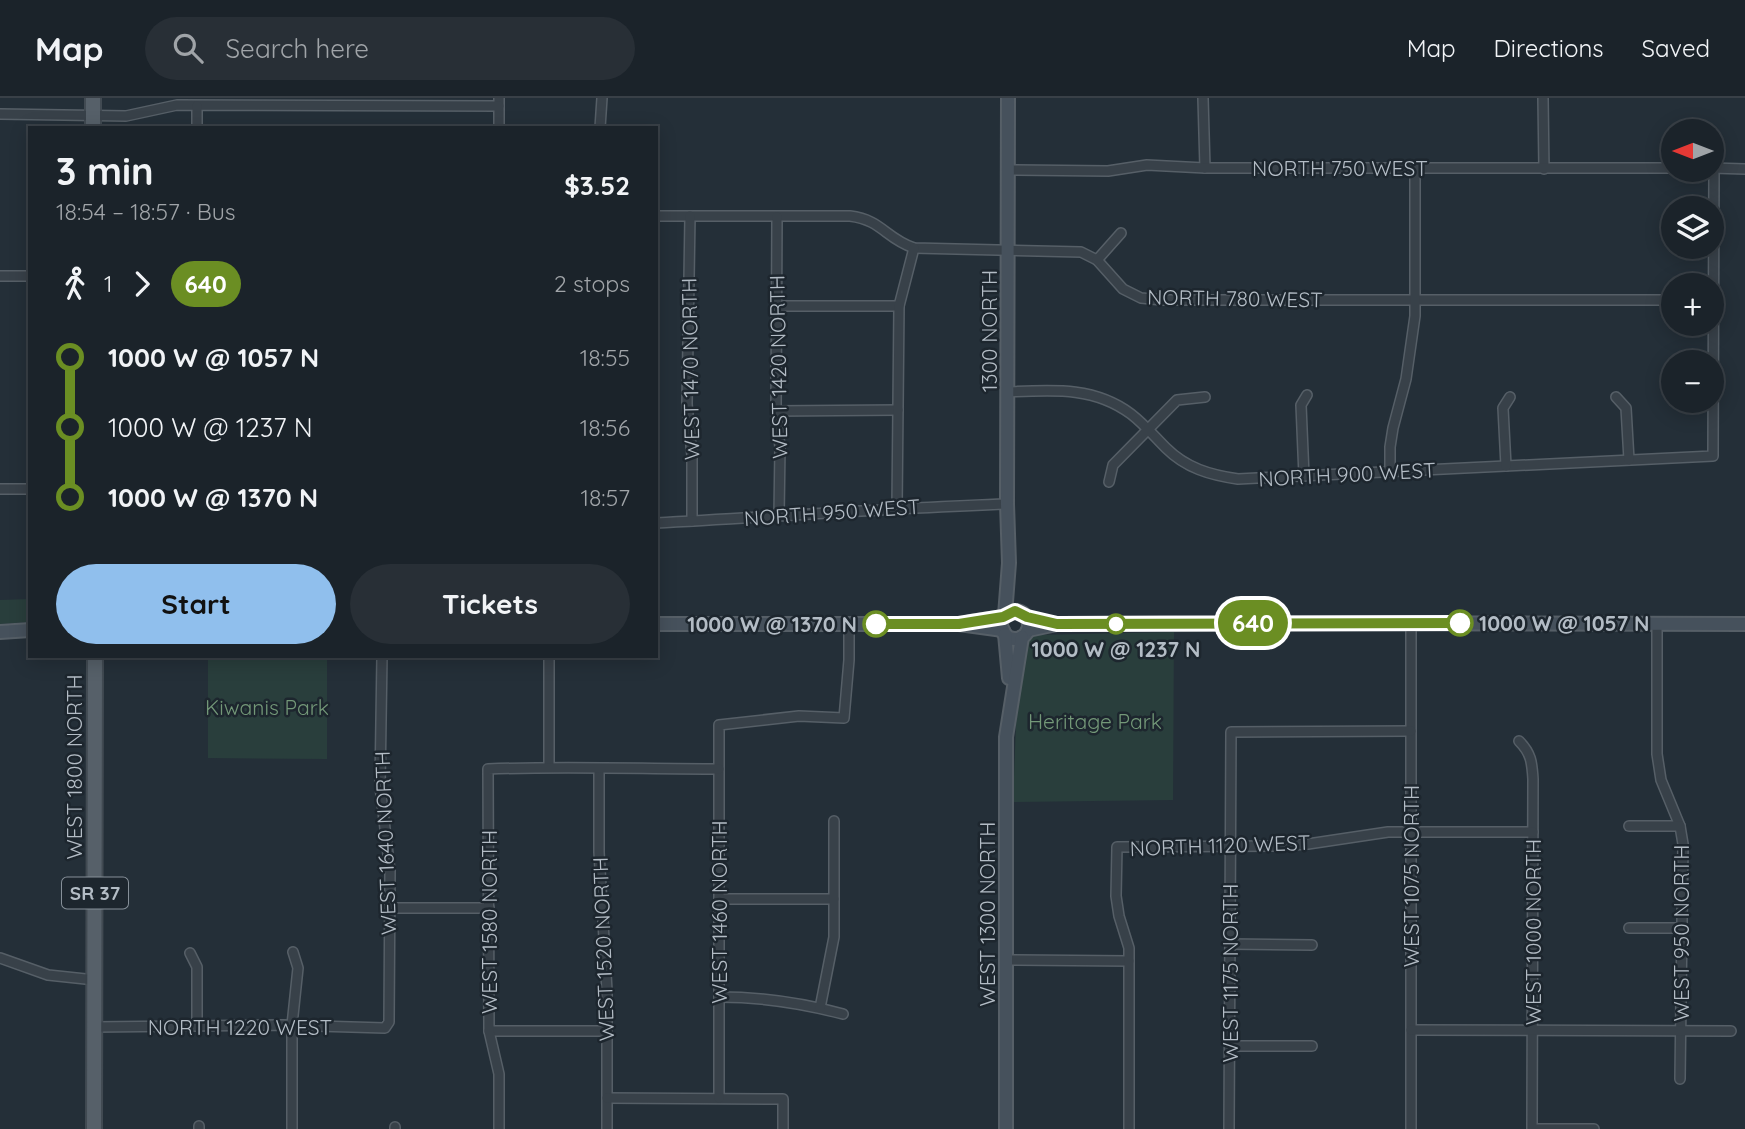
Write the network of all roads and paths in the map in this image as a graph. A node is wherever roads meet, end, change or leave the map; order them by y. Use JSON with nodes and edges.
{"nodes":[{"id":1,"x":93,"y":98,"type":"edge"},
{"id":2,"x":601,"y":98,"type":"edge"},
{"id":3,"x":1008,"y":98,"type":"edge"},
{"id":4,"x":1203,"y":98,"type":"edge"},
{"id":5,"x":1543,"y":98,"type":"edge"},
{"id":6,"x":499,"y":102,"type":"edge"},
{"id":7,"x":197,"y":106,"type":"junction"},
{"id":8,"x":0,"y":114,"type":"edge"},
{"id":9,"x":93,"y":122,"type":"edge"},
{"id":10,"x":197,"y":126,"type":"edge"},
{"id":11,"x":499,"y":126,"type":"edge"},
{"id":12,"x":600,"y":126,"type":"edge"},
{"id":13,"x":1205,"y":168,"type":"junction"},
{"id":14,"x":1415,"y":168,"type":"junction"},
{"id":15,"x":1724,"y":168,"type":"edge"},
{"id":16,"x":1545,"y":169,"type":"junction"},
{"id":17,"x":1661,"y":169,"type":"edge"},
{"id":18,"x":1745,"y":169,"type":"edge"},
{"id":19,"x":1007,"y":170,"type":"junction"},
{"id":20,"x":1713,"y":182,"type":"edge"},
{"id":21,"x":658,"y":216,"type":"edge"},
{"id":22,"x":690,"y":216,"type":"junction"},
{"id":23,"x":777,"y":217,"type":"junction"},
{"id":24,"x":1122,"y":233,"type":"dead end"},
{"id":25,"x":914,"y":248,"type":"junction"},
{"id":26,"x":1008,"y":251,"type":"junction"},
{"id":27,"x":1097,"y":260,"type":"junction"},
{"id":28,"x":1712,"y":273,"type":"edge"},
{"id":29,"x":0,"y":276,"type":"edge"},
{"id":30,"x":28,"y":276,"type":"edge"},
{"id":31,"x":1415,"y":300,"type":"junction"},
{"id":32,"x":1661,"y":300,"type":"edge"},
{"id":33,"x":775,"y":306,"type":"junction"},
{"id":34,"x":899,"y":306,"type":"junction"},
{"id":35,"x":1712,"y":336,"type":"edge"},
{"id":36,"x":1007,"y":392,"type":"junction"},
{"id":37,"x":1307,"y":395,"type":"dead end"},
{"id":38,"x":1205,"y":397,"type":"dead end"},
{"id":39,"x":1510,"y":397,"type":"dead end"},
{"id":40,"x":1616,"y":397,"type":"dead end"},
{"id":41,"x":898,"y":410,"type":"junction"},
{"id":42,"x":775,"y":411,"type":"junction"},
{"id":43,"x":1148,"y":429,"type":"junction"},
{"id":44,"x":1629,"y":460,"type":"junction"},
{"id":45,"x":1506,"y":466,"type":"junction"},
{"id":46,"x":1390,"y":471,"type":"junction"},
{"id":47,"x":1304,"y":476,"type":"junction"},
{"id":48,"x":1109,"y":482,"type":"dead end"},
{"id":49,"x":0,"y":489,"type":"edge"},
{"id":50,"x":28,"y":489,"type":"edge"},
{"id":51,"x":1007,"y":504,"type":"junction"},
{"id":52,"x":897,"y":507,"type":"junction"},
{"id":53,"x":779,"y":516,"type":"junction"},
{"id":54,"x":692,"y":521,"type":"junction"},
{"id":55,"x":658,"y":523,"type":"edge"},
{"id":56,"x":1009,"y":563,"type":"junction"},
{"id":57,"x":1411,"y":623,"type":"junction"},
{"id":58,"x":1657,"y":623,"type":"junction"},
{"id":59,"x":658,"y":624,"type":"edge"},
{"id":60,"x":849,"y":624,"type":"junction"},
{"id":61,"x":1004,"y":624,"type":"junction"},
{"id":62,"x":1025,"y":624,"type":"junction"},
{"id":63,"x":1745,"y":624,"type":"edge"},
{"id":64,"x":28,"y":630,"type":"edge"},
{"id":65,"x":0,"y":632,"type":"edge"},
{"id":66,"x":95,"y":658,"type":"edge"},
{"id":67,"x":382,"y":658,"type":"edge"},
{"id":68,"x":549,"y":658,"type":"edge"},
{"id":69,"x":1011,"y":700,"type":"junction"},
{"id":70,"x":1411,"y":731,"type":"junction"},
{"id":71,"x":1519,"y":741,"type":"dead end"},
{"id":72,"x":549,"y":767,"type":"junction"},
{"id":73,"x":719,"y":769,"type":"junction"},
{"id":74,"x":599,"y":770,"type":"junction"},
{"id":75,"x":834,"y":821,"type":"dead end"},
{"id":76,"x":1629,"y":826,"type":"dead end"},
{"id":77,"x":1680,"y":826,"type":"junction"},
{"id":78,"x":1411,"y":832,"type":"junction"},
{"id":79,"x":1533,"y":832,"type":"junction"},
{"id":80,"x":1231,"y":846,"type":"junction"},
{"id":81,"x":719,"y":899,"type":"junction"},
{"id":82,"x":834,"y":899,"type":"junction"},
{"id":83,"x":390,"y":908,"type":"junction"},
{"id":84,"x":489,"y":908,"type":"junction"},
{"id":85,"x":1629,"y":928,"type":"dead end"},
{"id":86,"x":1682,"y":928,"type":"junction"},
{"id":87,"x":1230,"y":944,"type":"junction"},
{"id":88,"x":1312,"y":945,"type":"dead end"},
{"id":89,"x":293,"y":952,"type":"dead end"},
{"id":90,"x":190,"y":953,"type":"dead end"},
{"id":91,"x":0,"y":958,"type":"edge"},
{"id":92,"x":1006,"y":960,"type":"junction"},
{"id":93,"x":1129,"y":961,"type":"junction"},
{"id":94,"x":95,"y":980,"type":"junction"},
{"id":95,"x":719,"y":997,"type":"junction"},
{"id":96,"x":820,"y":1008,"type":"junction"},
{"id":97,"x":843,"y":1014,"type":"dead end"},
{"id":98,"x":292,"y":1025,"type":"junction"},
{"id":99,"x":197,"y":1026,"type":"junction"},
{"id":100,"x":95,"y":1027,"type":"junction"},
{"id":101,"x":384,"y":1028,"type":"joint"},
{"id":102,"x":1532,"y":1029,"type":"junction"},
{"id":103,"x":1411,"y":1030,"type":"junction"},
{"id":104,"x":489,"y":1031,"type":"junction"},
{"id":105,"x":607,"y":1031,"type":"junction"},
{"id":106,"x":1681,"y":1031,"type":"junction"},
{"id":107,"x":1731,"y":1031,"type":"dead end"},
{"id":108,"x":1230,"y":1046,"type":"junction"},
{"id":109,"x":1312,"y":1046,"type":"dead end"},
{"id":110,"x":1680,"y":1079,"type":"dead end"},
{"id":111,"x":607,"y":1098,"type":"junction"},
{"id":112,"x":719,"y":1098,"type":"junction"},
{"id":113,"x":94,"y":1129,"type":"edge"},
{"id":114,"x":292,"y":1129,"type":"edge"},
{"id":115,"x":499,"y":1129,"type":"edge"},
{"id":116,"x":607,"y":1129,"type":"edge"},
{"id":117,"x":783,"y":1129,"type":"edge"},
{"id":118,"x":1006,"y":1129,"type":"edge"},
{"id":119,"x":1129,"y":1129,"type":"edge"},
{"id":120,"x":1230,"y":1129,"type":"edge"},
{"id":121,"x":1411,"y":1129,"type":"edge"},
{"id":122,"x":1532,"y":1129,"type":"edge"},
{"id":123,"x":1594,"y":1129,"type":"edge"}],
"edges":[{"from":1,"to":9,"type":"main road"},
{"from":2,"to":12,"type":"street"},
{"from":3,"to":19,"type":"street","name":"1300 NORTH"},
{"from":4,"to":13,"type":"street"},
{"from":5,"to":16,"type":"street"},
{"from":6,"to":7,"type":"street"},
{"from":6,"to":11,"type":"street"},
{"from":7,"to":9,"type":"street"},
{"from":7,"to":10,"type":"street"},
{"from":8,"to":9,"type":"street"},
{"from":13,"to":14,"type":"street","name":"NORTH 750 WEST"},
{"from":13,"to":19,"type":"street","name":"NORTH 750 WEST"},
{"from":14,"to":16,"type":"street","name":"NORTH 750 WEST"},
{"from":14,"to":31,"type":"street"},
{"from":15,"to":18,"type":"street"},
{"from":16,"to":17,"type":"street","name":"NORTH 750 WEST"},
{"from":19,"to":26,"type":"street","name":"1300 NORTH"},
{"from":20,"to":28,"type":"street"},
{"from":21,"to":22,"type":"street"},
{"from":22,"to":23,"type":"street"},
{"from":22,"to":54,"type":"street","name":"WEST 1470 NORTH"},
{"from":23,"to":25,"type":"street"},
{"from":23,"to":33,"type":"street","name":"WEST 1420 NORTH"},
{"from":24,"to":27,"type":"street"},
{"from":25,"to":26,"type":"street"},
{"from":25,"to":34,"type":"street"},
{"from":26,"to":27,"type":"street"},
{"from":26,"to":36,"type":"street","name":"1300 NORTH"},
{"from":27,"to":31,"type":"street","name":"NORTH 780 WEST"},
{"from":29,"to":30,"type":"street"},
{"from":31,"to":32,"type":"street","name":"NORTH 780 WEST"},
{"from":31,"to":46,"type":"street"},
{"from":33,"to":34,"type":"street"},
{"from":33,"to":42,"type":"street","name":"WEST 1420 NORTH"},
{"from":34,"to":41,"type":"street"},
{"from":35,"to":44,"type":"street","name":"NORTH 900 WEST"},
{"from":36,"to":43,"type":"street","name":"NORTH 900 WEST"},
{"from":36,"to":51,"type":"street","name":"1300 NORTH"},
{"from":37,"to":47,"type":"street"},
{"from":38,"to":43,"type":"street"},
{"from":39,"to":45,"type":"street"},
{"from":40,"to":44,"type":"street"},
{"from":41,"to":42,"type":"street"},
{"from":41,"to":52,"type":"street"},
{"from":42,"to":53,"type":"street","name":"WEST 1420 NORTH"},
{"from":43,"to":47,"type":"street","name":"NORTH 900 WEST"},
{"from":43,"to":48,"type":"street"},
{"from":44,"to":45,"type":"street","name":"NORTH 900 WEST"},
{"from":45,"to":46,"type":"street","name":"NORTH 900 WEST"},
{"from":46,"to":47,"type":"street","name":"NORTH 900 WEST"},
{"from":49,"to":50,"type":"street"},
{"from":51,"to":52,"type":"street","name":"NORTH 950 WEST"},
{"from":51,"to":56,"type":"street","name":"1300 NORTH"},
{"from":52,"to":53,"type":"street","name":"NORTH 950 WEST"},
{"from":53,"to":54,"type":"street","name":"NORTH 950 WEST"},
{"from":54,"to":55,"type":"street","name":"NORTH 950 WEST"},
{"from":56,"to":61,"type":"street","name":"1300 NORTH"},
{"from":56,"to":62,"type":"street","name":"1300 NORTH"},
{"from":57,"to":58,"type":"street"},
{"from":57,"to":62,"type":"street"},
{"from":57,"to":70,"type":"street","name":"WEST 1075 NORTH"},
{"from":58,"to":63,"type":"street"},
{"from":58,"to":77,"type":"street","name":"WEST 950 NORTH"},
{"from":59,"to":60,"type":"street"},
{"from":60,"to":61,"type":"street"},
{"from":60,"to":73,"type":"street","name":"WEST 1460 NORTH"},
{"from":61,"to":62,"type":"street"},
{"from":61,"to":62,"type":"street"},
{"from":61,"to":69,"type":"street","name":"WEST 1300 NORTH"},
{"from":62,"to":69,"type":"street","name":"WEST 1300 NORTH"},
{"from":64,"to":65,"type":"street"},
{"from":66,"to":94,"type":"main road","name":"WEST 1800 NORTH","number":"SR 37"},
{"from":67,"to":83,"type":"street","name":"WEST 1640 NORTH"},
{"from":68,"to":72,"type":"street"},
{"from":69,"to":92,"type":"street","name":"WEST 1300 NORTH"},
{"from":70,"to":78,"type":"street","name":"WEST 1075 NORTH"},
{"from":70,"to":80,"type":"street","name":"WEST 1175 NORTH"},
{"from":71,"to":79,"type":"street","name":"WEST 1000 NORTH"},
{"from":72,"to":74,"type":"street"},
{"from":72,"to":84,"type":"street","name":"WEST 1580 NORTH"},
{"from":73,"to":74,"type":"street"},
{"from":73,"to":81,"type":"street","name":"WEST 1460 NORTH"},
{"from":74,"to":105,"type":"street","name":"WEST 1520 NORTH"},
{"from":75,"to":82,"type":"street"},
{"from":76,"to":77,"type":"street"},
{"from":77,"to":86,"type":"street","name":"WEST 950 NORTH"},
{"from":78,"to":79,"type":"street","name":"NORTH 1120 WEST"},
{"from":78,"to":80,"type":"street","name":"NORTH 1120 WEST"},
{"from":78,"to":103,"type":"street","name":"WEST 1075 NORTH"},
{"from":79,"to":102,"type":"street","name":"WEST 1000 NORTH"},
{"from":80,"to":87,"type":"street","name":"WEST 1175 NORTH"},
{"from":80,"to":93,"type":"street","name":"NORTH 1120 WEST"},
{"from":81,"to":82,"type":"street"},
{"from":81,"to":95,"type":"street","name":"WEST 1460 NORTH"},
{"from":82,"to":96,"type":"street"},
{"from":83,"to":84,"type":"street"},
{"from":83,"to":101,"type":"street","name":"WEST 1640 NORTH"},
{"from":84,"to":104,"type":"street","name":"WEST 1580 NORTH"},
{"from":85,"to":86,"type":"street"},
{"from":86,"to":106,"type":"street","name":"WEST 950 NORTH"},
{"from":87,"to":88,"type":"street"},
{"from":87,"to":108,"type":"street","name":"WEST 1175 NORTH"},
{"from":89,"to":98,"type":"street"},
{"from":90,"to":99,"type":"street"},
{"from":91,"to":94,"type":"street"},
{"from":92,"to":93,"type":"street"},
{"from":92,"to":118,"type":"street","name":"WEST 1300 NORTH"},
{"from":93,"to":119,"type":"street"},
{"from":94,"to":100,"type":"main road","name":"WEST 1800 NORTH","number":"SR 37"},
{"from":95,"to":96,"type":"street"},
{"from":95,"to":112,"type":"street","name":"WEST 1460 NORTH"},
{"from":96,"to":97,"type":"street"},
{"from":98,"to":99,"type":"street","name":"NORTH 1220 WEST"},
{"from":98,"to":101,"type":"street","name":"NORTH 1220 WEST"},
{"from":98,"to":114,"type":"street"},
{"from":99,"to":100,"type":"street","name":"NORTH 1220 WEST"},
{"from":100,"to":113,"type":"main road","name":"WEST 1800 NORTH","number":"SR 37"},
{"from":102,"to":103,"type":"street"},
{"from":102,"to":106,"type":"street"},
{"from":102,"to":122,"type":"street","name":"WEST 1000 NORTH"},
{"from":103,"to":121,"type":"street","name":"WEST 1075 NORTH"},
{"from":104,"to":105,"type":"street"},
{"from":104,"to":115,"type":"street","name":"WEST 1580 NORTH"},
{"from":105,"to":111,"type":"street","name":"WEST 1520 NORTH"},
{"from":106,"to":107,"type":"street"},
{"from":106,"to":110,"type":"street","name":"WEST 950 NORTH"},
{"from":108,"to":109,"type":"street"},
{"from":108,"to":120,"type":"street","name":"WEST 1175 NORTH"},
{"from":111,"to":112,"type":"street"},
{"from":111,"to":116,"type":"street","name":"WEST 1520 NORTH"},
{"from":112,"to":117,"type":"street"},
{"from":122,"to":123,"type":"street"}]}
